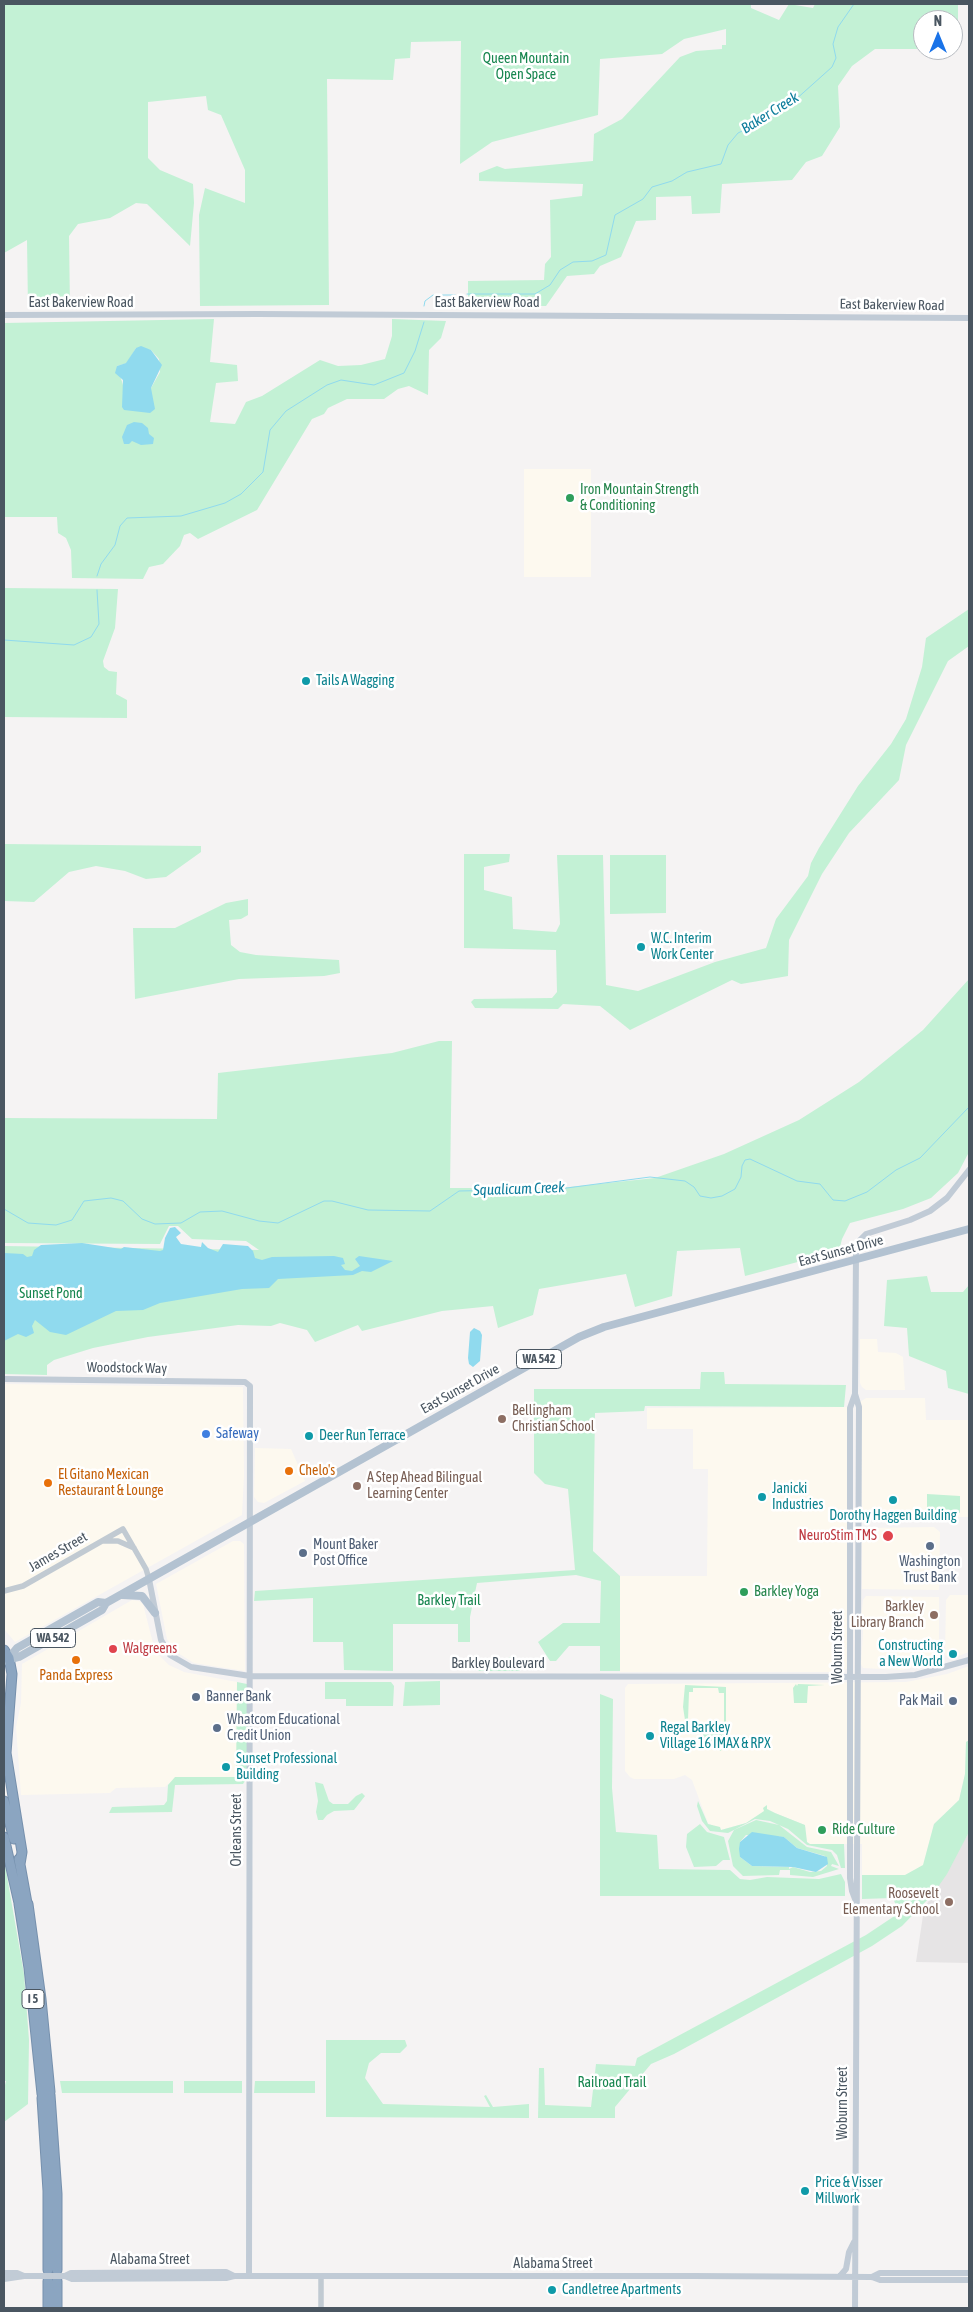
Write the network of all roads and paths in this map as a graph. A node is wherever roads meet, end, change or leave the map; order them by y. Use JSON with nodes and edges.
{"nodes":[{"id":1,"x":4,"y":316,"type":"edge"},
{"id":2,"x":969,"y":318,"type":"edge"},
{"id":3,"x":969,"y":1170,"type":"edge"},
{"id":4,"x":969,"y":1229,"type":"edge"},
{"id":5,"x":855,"y":1260,"type":"junction"},
{"id":6,"x":4,"y":1379,"type":"edge"},
{"id":7,"x":248,"y":1384,"type":"joint"},
{"id":8,"x":855,"y":1394,"type":"junction"},
{"id":9,"x":250,"y":1522,"type":"junction"},
{"id":10,"x":123,"y":1529,"type":"joint"},
{"id":11,"x":101,"y":1541,"type":"junction"},
{"id":12,"x":134,"y":1548,"type":"junction"},
{"id":13,"x":149,"y":1579,"type":"junction"},
{"id":14,"x":4,"y":1591,"type":"edge"},
{"id":15,"x":120,"y":1595,"type":"junction"},
{"id":16,"x":155,"y":1613,"type":"junction"},
{"id":17,"x":6,"y":1656,"type":"edge"},
{"id":18,"x":969,"y":1656,"type":"edge"},
{"id":19,"x":966,"y":1661,"type":"edge"},
{"id":20,"x":250,"y":1676,"type":"junction"},
{"id":21,"x":850,"y":1677,"type":"junction"},
{"id":22,"x":858,"y":1677,"type":"junction"},
{"id":23,"x":4,"y":1801,"type":"edge"},
{"id":24,"x":4,"y":1837,"type":"edge"},
{"id":25,"x":20,"y":1864,"type":"junction"},
{"id":26,"x":855,"y":1899,"type":"junction"},
{"id":27,"x":23,"y":1904,"type":"junction"},
{"id":28,"x":855,"y":2241,"type":"junction"},
{"id":29,"x":53,"y":2270,"type":"dead end"},
{"id":30,"x":4,"y":2273,"type":"edge"},
{"id":31,"x":969,"y":2273,"type":"edge"},
{"id":32,"x":24,"y":2276,"type":"junction"},
{"id":33,"x":249,"y":2276,"type":"junction"},
{"id":34,"x":321,"y":2276,"type":"junction"},
{"id":35,"x":840,"y":2276,"type":"junction"},
{"id":36,"x":855,"y":2276,"type":"junction"},
{"id":37,"x":872,"y":2277,"type":"junction"},
{"id":38,"x":4,"y":2279,"type":"edge"},
{"id":39,"x":969,"y":2280,"type":"edge"},
{"id":40,"x":48,"y":2308,"type":"edge"},
{"id":41,"x":57,"y":2308,"type":"edge"},
{"id":42,"x":321,"y":2308,"type":"edge"},
{"id":43,"x":855,"y":2308,"type":"edge"}],
"edges":[{"from":1,"to":2,"type":"main road","name":"East Bakerview Road"},
{"from":3,"to":5,"type":"main road","name":"Woburn Street"},
{"from":4,"to":5,"type":"main road","name":"East Sunset Drive","number":"WA 542"},
{"from":5,"to":8,"type":"main road","name":"Woburn Street"},
{"from":5,"to":9,"type":"main road","name":"East Sunset Drive","number":"WA 542"},
{"from":6,"to":7,"type":"main road","name":"Woodstock Way"},
{"from":7,"to":9,"type":"main road","name":"Orleans Street"},
{"from":8,"to":21,"type":"main road","name":"Woburn Street"},
{"from":8,"to":22,"type":"main road","name":"Woburn Street"},
{"from":9,"to":13,"type":"main road","name":"East Sunset Drive","number":"WA 542"},
{"from":9,"to":20,"type":"main road","name":"Orleans Street"},
{"from":10,"to":11,"type":"street","name":"James Street"},
{"from":10,"to":12,"type":"street","name":"Barkley Boulevard"},
{"from":11,"to":12,"type":"street"},
{"from":11,"to":14,"type":"street","name":"James Street"},
{"from":12,"to":13,"type":"street","name":"Barkley Boulevard"},
{"from":13,"to":15,"type":"main road","name":"East Sunset Drive","number":"WA 542"},
{"from":13,"to":16,"type":"main road","name":"Barkley Boulevard"},
{"from":15,"to":16,"type":"main road"},
{"from":15,"to":17,"type":"main road","name":"East Sunset Drive","number":"WA 542"},
{"from":16,"to":20,"type":"main road","name":"Barkley Boulevard"},
{"from":17,"to":25,"type":"highway"},
{"from":18,"to":19,"type":"main road","name":"Barkley Boulevard"},
{"from":19,"to":22,"type":"main road","name":"Barkley Boulevard"},
{"from":20,"to":21,"type":"main road","name":"Barkley Boulevard"},
{"from":20,"to":33,"type":"main road","name":"Orleans Street"},
{"from":21,"to":22,"type":"main road","name":"Barkley Boulevard"},
{"from":21,"to":26,"type":"main road","name":"Woburn Street"},
{"from":22,"to":26,"type":"main road","name":"Woburn Street"},
{"from":23,"to":25,"type":"highway","number":"I 5"},
{"from":24,"to":27,"type":"highway","number":"I 5"},
{"from":25,"to":27,"type":"highway","number":"I 5"},
{"from":26,"to":28,"type":"main road","name":"Woburn Street"},
{"from":27,"to":29,"type":"highway","number":"I 5"},
{"from":28,"to":35,"type":"main road"},
{"from":28,"to":36,"type":"main road","name":"Woburn Street"},
{"from":30,"to":32,"type":"main road","name":"Alabama Street"},
{"from":31,"to":37,"type":"main road","name":"Alabama Street"},
{"from":32,"to":33,"type":"main road","name":"Alabama Street","bridge":true},
{"from":32,"to":38,"type":"main road","name":"Alabama Street"},
{"from":33,"to":34,"type":"main road","name":"Alabama Street"},
{"from":34,"to":35,"type":"main road","name":"Alabama Street"},
{"from":34,"to":42,"type":"street"},
{"from":35,"to":36,"type":"main road","name":"Alabama Street"},
{"from":36,"to":37,"type":"main road","name":"Alabama Street"},
{"from":36,"to":43,"type":"main road","name":"Woburn Street"},
{"from":37,"to":39,"type":"main road","name":"Alabama Street"},
{"from":40,"to":41,"type":"highway"}]}
